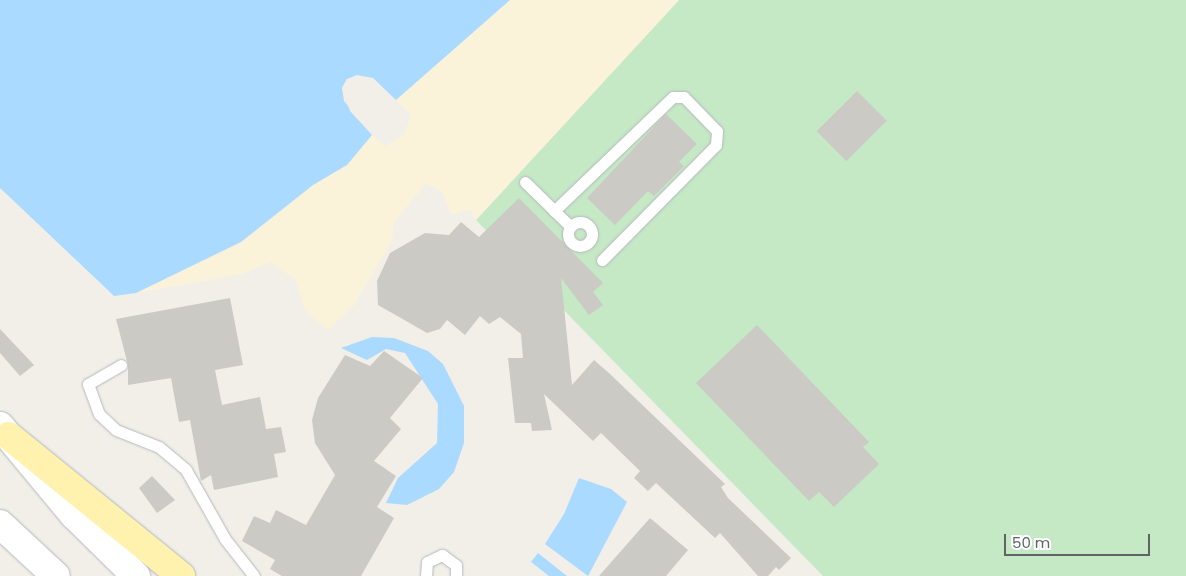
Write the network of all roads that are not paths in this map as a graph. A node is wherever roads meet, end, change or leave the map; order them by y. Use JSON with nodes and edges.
{"nodes":[{"id":1,"x":525,"y":182,"type":"dead end"},
{"id":2,"x":554,"y":211,"type":"junction"},
{"id":3,"x":570,"y":226,"type":"dead end"},
{"id":4,"x":602,"y":260,"type":"dead end"},
{"id":5,"x":121,"y":365,"type":"dead end"},
{"id":6,"x":5,"y":431,"type":"edge"},
{"id":7,"x":0,"y":524,"type":"edge"},
{"id":8,"x":56,"y":576,"type":"edge"},
{"id":9,"x":136,"y":576,"type":"edge"},
{"id":10,"x":181,"y":576,"type":"edge"},
{"id":11,"x":254,"y":576,"type":"edge"},
{"id":12,"x":426,"y":576,"type":"edge"},
{"id":13,"x":456,"y":576,"type":"edge"}],
"edges":[{"from":1,"to":2,"type":"lane"},
{"from":2,"to":3,"type":"lane"},
{"from":2,"to":4,"type":"lane"},
{"from":5,"to":11,"type":"lane"},
{"from":6,"to":9,"type":"main road"},
{"from":6,"to":10,"type":"main road"},
{"from":7,"to":8,"type":"main road"},
{"from":12,"to":13,"type":"lane"}]}
